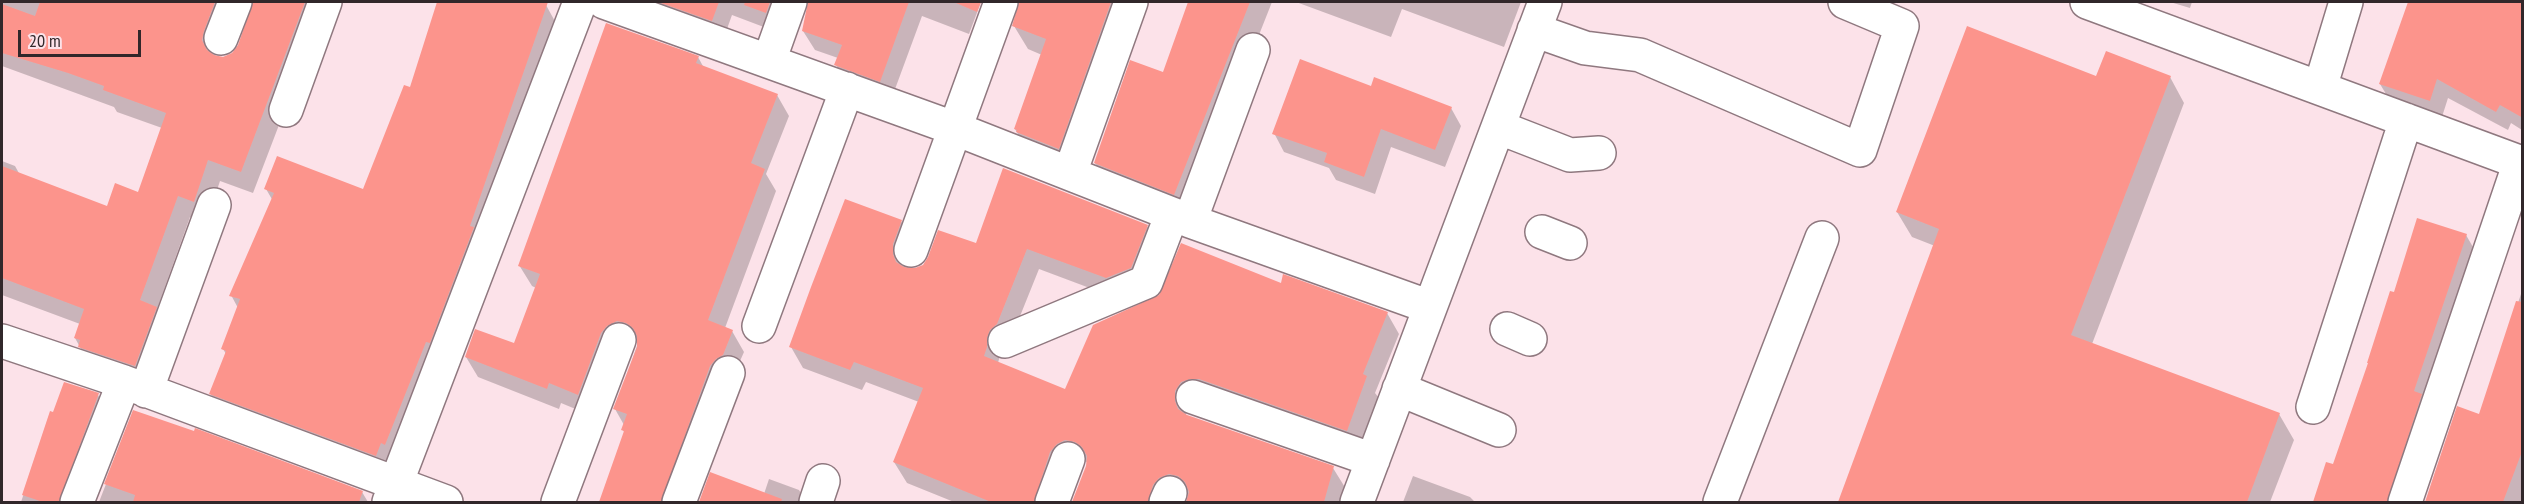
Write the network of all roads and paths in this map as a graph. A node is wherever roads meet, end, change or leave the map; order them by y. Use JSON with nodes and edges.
{"nodes":[{"id":1,"x":235,"y":2,"type":"edge"},
{"id":2,"x":325,"y":2,"type":"edge"},
{"id":3,"x":580,"y":2,"type":"edge"},
{"id":4,"x":604,"y":2,"type":"edge"},
{"id":5,"x":790,"y":2,"type":"edge"},
{"id":6,"x":1001,"y":2,"type":"edge"},
{"id":7,"x":1131,"y":2,"type":"edge"},
{"id":8,"x":1845,"y":2,"type":"edge"},
{"id":9,"x":2087,"y":2,"type":"edge"},
{"id":10,"x":2346,"y":2,"type":"edge"},
{"id":11,"x":1540,"y":16,"type":"edge"},
{"id":12,"x":221,"y":38,"type":"dead end"},
{"id":13,"x":1252,"y":50,"type":"dead end"},
{"id":14,"x":769,"y":61,"type":"junction"},
{"id":15,"x":2320,"y":88,"type":"junction"},
{"id":16,"x":847,"y":89,"type":"junction"},
{"id":17,"x":286,"y":110,"type":"dead end"},
{"id":18,"x":2406,"y":120,"type":"junction"},
{"id":19,"x":1498,"y":127,"type":"junction"},
{"id":20,"x":956,"y":129,"type":"junction"},
{"id":21,"x":1577,"y":161,"type":"dead end"},
{"id":22,"x":2521,"y":163,"type":"edge"},
{"id":23,"x":1070,"y":173,"type":"junction"},
{"id":24,"x":214,"y":205,"type":"dead end"},
{"id":25,"x":1181,"y":217,"type":"junction"},
{"id":26,"x":1822,"y":238,"type":"dead end"},
{"id":27,"x":911,"y":250,"type":"dead end"},
{"id":28,"x":1430,"y":307,"type":"junction"},
{"id":29,"x":759,"y":326,"type":"dead end"},
{"id":30,"x":619,"y":340,"type":"dead end"},
{"id":31,"x":2,"y":341,"type":"edge"},
{"id":32,"x":1005,"y":341,"type":"dead end"},
{"id":33,"x":728,"y":373,"type":"dead end"},
{"id":34,"x":135,"y":387,"type":"junction"},
{"id":35,"x":1399,"y":389,"type":"junction"},
{"id":36,"x":1193,"y":397,"type":"dead end"},
{"id":37,"x":2313,"y":407,"type":"dead end"},
{"id":38,"x":1484,"y":418,"type":"dead end"},
{"id":39,"x":1068,"y":459,"type":"dead end"},
{"id":40,"x":1373,"y":460,"type":"junction"},
{"id":41,"x":393,"y":493,"type":"edge"},
{"id":42,"x":77,"y":502,"type":"edge"},
{"id":43,"x":446,"y":502,"type":"edge"},
{"id":44,"x":558,"y":502,"type":"edge"},
{"id":45,"x":680,"y":502,"type":"edge"},
{"id":46,"x":1052,"y":502,"type":"edge"},
{"id":47,"x":1357,"y":502,"type":"edge"},
{"id":48,"x":1720,"y":502,"type":"edge"},
{"id":49,"x":2405,"y":502,"type":"edge"}],
"edges":[{"from":1,"to":12,"type":"street"},
{"from":2,"to":17,"type":"street"},
{"from":3,"to":41,"type":"street"},
{"from":4,"to":14,"type":"street"},
{"from":5,"to":14,"type":"street"},
{"from":6,"to":20,"type":"street"},
{"from":7,"to":23,"type":"street"},
{"from":8,"to":11,"type":"street"},
{"from":9,"to":15,"type":"street"},
{"from":10,"to":15,"type":"street"},
{"from":11,"to":19,"type":"street"},
{"from":13,"to":25,"type":"street"},
{"from":14,"to":16,"type":"street"},
{"from":15,"to":18,"type":"street"},
{"from":16,"to":20,"type":"street"},
{"from":16,"to":29,"type":"street"},
{"from":18,"to":22,"type":"street"},
{"from":18,"to":37,"type":"street"},
{"from":19,"to":21,"type":"street"},
{"from":19,"to":28,"type":"street"},
{"from":20,"to":23,"type":"street"},
{"from":20,"to":27,"type":"street"},
{"from":22,"to":49,"type":"street"},
{"from":23,"to":25,"type":"street"},
{"from":24,"to":34,"type":"street"},
{"from":25,"to":28,"type":"street"},
{"from":25,"to":32,"type":"street"},
{"from":26,"to":48,"type":"street"},
{"from":28,"to":35,"type":"street"},
{"from":30,"to":44,"type":"street"},
{"from":31,"to":34,"type":"street"},
{"from":33,"to":45,"type":"street"},
{"from":34,"to":41,"type":"street"},
{"from":34,"to":42,"type":"street"},
{"from":35,"to":38,"type":"street"},
{"from":35,"to":40,"type":"street"},
{"from":36,"to":40,"type":"street"},
{"from":39,"to":46,"type":"street"},
{"from":40,"to":47,"type":"street"},
{"from":41,"to":43,"type":"street"}]}
